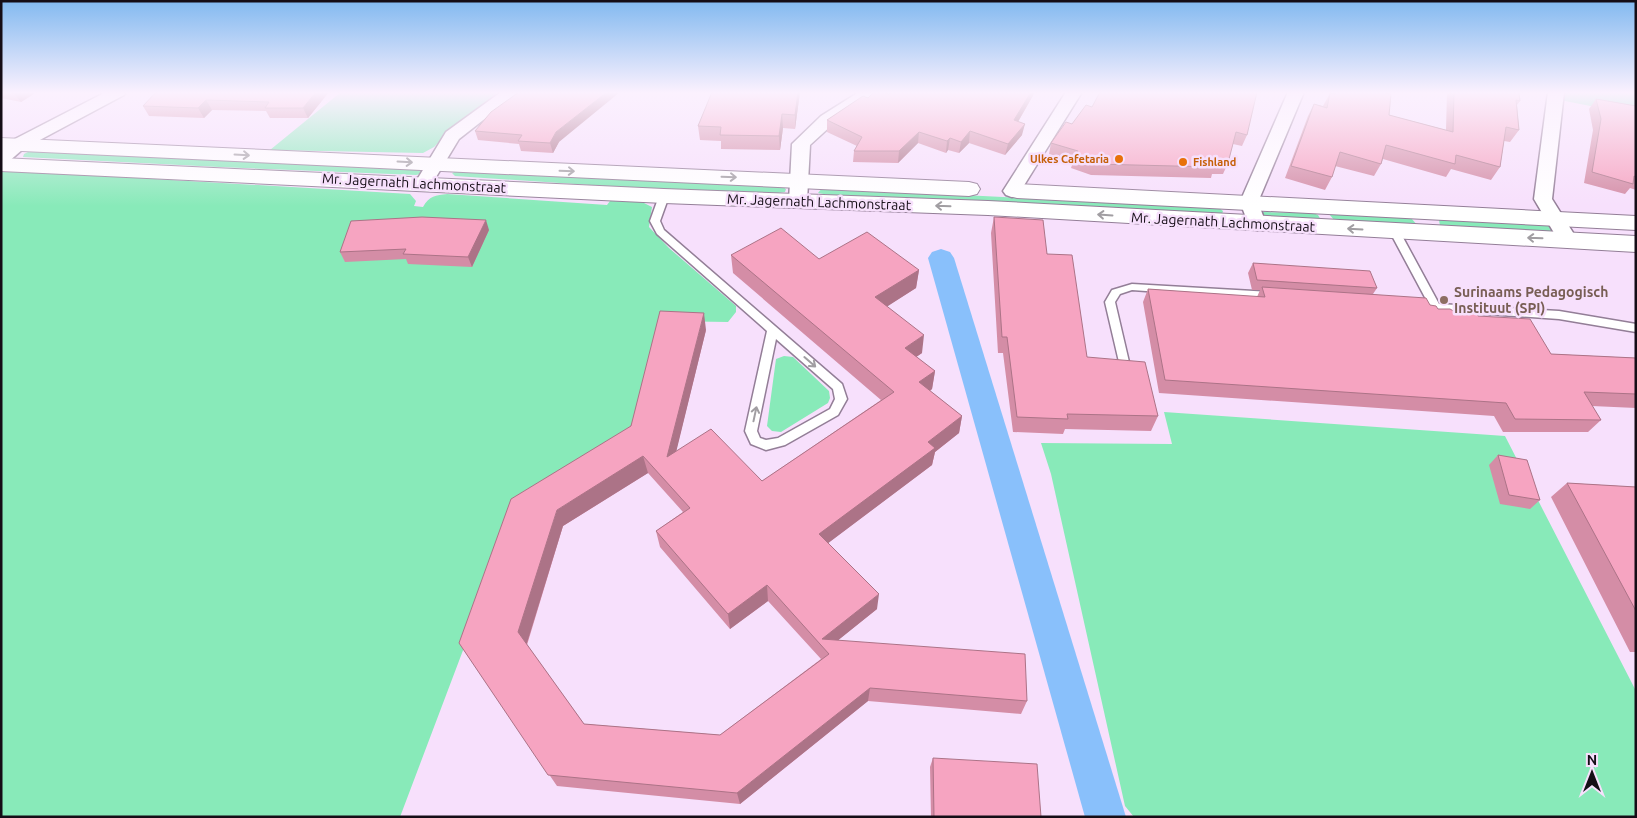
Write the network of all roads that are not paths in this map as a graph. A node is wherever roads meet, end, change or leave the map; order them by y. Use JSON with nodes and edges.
{"nodes":[{"id":1,"x":44,"y":130,"type":"edge"},
{"id":2,"x":460,"y":130,"type":"edge"},
{"id":3,"x":816,"y":130,"type":"edge"},
{"id":4,"x":1050,"y":130,"type":"edge"},
{"id":5,"x":1280,"y":130,"type":"edge"},
{"id":6,"x":1551,"y":130,"type":"edge"},
{"id":7,"x":7,"y":149,"type":"edge"},
{"id":8,"x":1,"y":164,"type":"edge"},
{"id":9,"x":435,"y":164,"type":"junction"},
{"id":10,"x":424,"y":183,"type":"junction"},
{"id":11,"x":799,"y":191,"type":"junction"},
{"id":12,"x":1012,"y":191,"type":"junction"},
{"id":13,"x":664,"y":196,"type":"junction"},
{"id":14,"x":1249,"y":202,"type":"junction"},
{"id":15,"x":1554,"y":218,"type":"junction"},
{"id":16,"x":1636,"y":223,"type":"edge"},
{"id":17,"x":1257,"y":224,"type":"junction"},
{"id":18,"x":1395,"y":232,"type":"junction"},
{"id":19,"x":1567,"y":239,"type":"junction"},
{"id":20,"x":1636,"y":244,"type":"edge"},
{"id":21,"x":1278,"y":297,"type":"edge"},
{"id":22,"x":1415,"y":306,"type":"edge"},
{"id":23,"x":1434,"y":307,"type":"junction"},
{"id":24,"x":1445,"y":318,"type":"edge"},
{"id":25,"x":1636,"y":328,"type":"edge"},
{"id":26,"x":773,"y":330,"type":"junction"},
{"id":27,"x":1124,"y":362,"type":"edge"}],
"edges":[{"from":1,"to":7,"type":"street"},
{"from":2,"to":9,"type":"street"},
{"from":3,"to":11,"type":"street"},
{"from":4,"to":12,"type":"street"},
{"from":5,"to":14,"type":"street"},
{"from":6,"to":15,"type":"street"},
{"from":7,"to":9,"type":"main road","name":"Mr. Jagernath Lachmonstraat","one_way":true},
{"from":8,"to":10,"type":"main road","name":"Mr. Jagernath Lachmonstraat"},
{"from":9,"to":10,"type":"street"},
{"from":9,"to":11,"type":"main road","name":"Mr. Jagernath Lachmonstraat","one_way":true},
{"from":10,"to":13,"type":"main road","name":"Mr. Jagernath Lachmonstraat"},
{"from":11,"to":12,"type":"main road","name":"Mr. Jagernath Lachmonstraat"},
{"from":11,"to":13,"type":"main road","name":"Mr. Jagernath Lachmonstraat"},
{"from":17,"to":11,"type":"main road","name":"Mr. Jagernath Lachmonstraat","one_way":true},
{"from":12,"to":14,"type":"main road","name":"Mr. Jagernath Lachmonstraat"},
{"from":13,"to":26,"type":"lane"},
{"from":14,"to":15,"type":"main road","name":"Mr. Jagernath Lachmonstraat"},
{"from":14,"to":17,"type":"street"},
{"from":15,"to":16,"type":"main road","name":"Mr. Jagernath Lachmonstraat"},
{"from":15,"to":19,"type":"street"},
{"from":18,"to":17,"type":"main road","name":"Mr. Jagernath Lachmonstraat","one_way":true},
{"from":19,"to":18,"type":"main road","name":"Mr. Jagernath Lachmonstraat","one_way":true},
{"from":18,"to":23,"type":"lane"},
{"from":19,"to":20,"type":"main road","name":"Mr. Jagernath Lachmonstraat"},
{"from":21,"to":27,"type":"lane"},
{"from":22,"to":23,"type":"lane"},
{"from":23,"to":24,"type":"lane"},
{"from":23,"to":25,"type":"lane"},
{"from":26,"to":26,"type":"lane","one_way":true}]}
